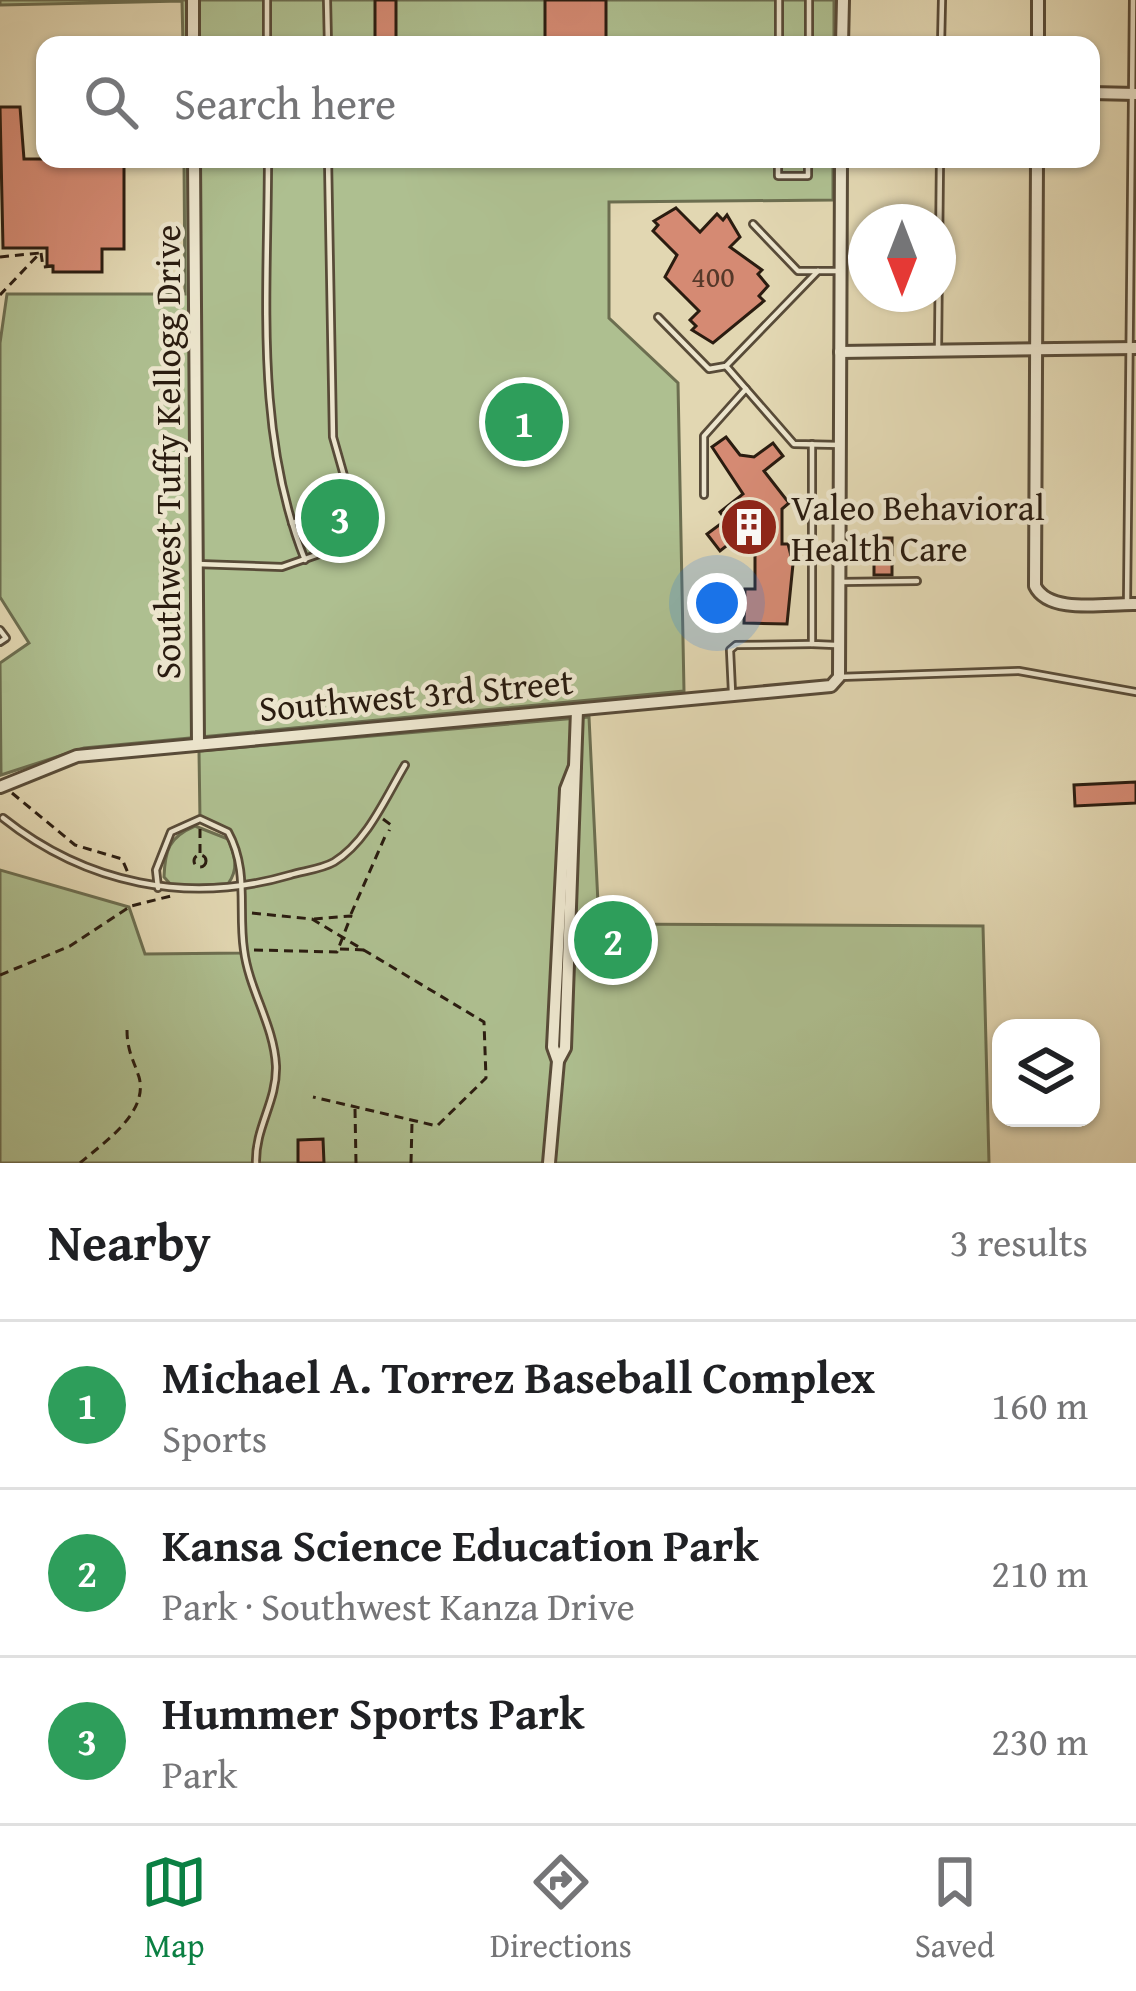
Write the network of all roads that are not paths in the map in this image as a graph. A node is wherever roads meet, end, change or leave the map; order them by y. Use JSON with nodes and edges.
{"nodes":[{"id":1,"x":193,"y":0,"type":"edge"},
{"id":2,"x":267,"y":0,"type":"edge"},
{"id":3,"x":327,"y":0,"type":"edge"},
{"id":4,"x":779,"y":0,"type":"edge"},
{"id":5,"x":809,"y":0,"type":"edge"},
{"id":6,"x":842,"y":0,"type":"edge"},
{"id":7,"x":942,"y":0,"type":"edge"},
{"id":8,"x":1038,"y":0,"type":"edge"},
{"id":9,"x":1133,"y":0,"type":"edge"},
{"id":10,"x":193,"y":36,"type":"edge"},
{"id":11,"x":267,"y":36,"type":"edge"},
{"id":12,"x":328,"y":36,"type":"edge"},
{"id":13,"x":779,"y":36,"type":"edge"},
{"id":14,"x":808,"y":36,"type":"edge"},
{"id":15,"x":842,"y":36,"type":"edge"},
{"id":16,"x":941,"y":36,"type":"edge"},
{"id":17,"x":1038,"y":36,"type":"edge"},
{"id":18,"x":1100,"y":93,"type":"edge"},
{"id":19,"x":1135,"y":94,"type":"edge"},
{"id":20,"x":194,"y":168,"type":"edge"},
{"id":21,"x":268,"y":168,"type":"edge"},
{"id":22,"x":328,"y":168,"type":"edge"},
{"id":23,"x":778,"y":168,"type":"edge"},
{"id":24,"x":808,"y":168,"type":"edge"},
{"id":25,"x":841,"y":168,"type":"edge"},
{"id":26,"x":940,"y":168,"type":"edge"},
{"id":27,"x":1037,"y":168,"type":"edge"},
{"id":28,"x":753,"y":224,"type":"dead end"},
{"id":29,"x":818,"y":271,"type":"junction"},
{"id":30,"x":841,"y":271,"type":"junction"},
{"id":31,"x":658,"y":317,"type":"dead end"},
{"id":32,"x":1034,"y":347,"type":"junction"},
{"id":33,"x":1134,"y":348,"type":"edge"},
{"id":34,"x":840,"y":352,"type":"junction"},
{"id":35,"x":938,"y":352,"type":"junction"},
{"id":36,"x":726,"y":366,"type":"junction"},
{"id":37,"x":746,"y":389,"type":"junction"},
{"id":38,"x":812,"y":444,"type":"junction"},
{"id":39,"x":840,"y":445,"type":"junction"},
{"id":40,"x":704,"y":495,"type":"dead end"},
{"id":41,"x":349,"y":503,"type":"junction"},
{"id":42,"x":291,"y":524,"type":"junction"},
{"id":43,"x":305,"y":560,"type":"junction"},
{"id":44,"x":196,"y":564,"type":"junction"},
{"id":45,"x":917,"y":581,"type":"dead end"},
{"id":46,"x":840,"y":582,"type":"junction"},
{"id":47,"x":1132,"y":604,"type":"edge"},
{"id":48,"x":0,"y":630,"type":"edge"},
{"id":49,"x":0,"y":642,"type":"edge"},
{"id":50,"x":812,"y":644,"type":"junction"},
{"id":51,"x":839,"y":645,"type":"junction"},
{"id":52,"x":839,"y":677,"type":"junction"},
{"id":53,"x":1136,"y":692,"type":"edge"},
{"id":54,"x":732,"y":695,"type":"junction"},
{"id":55,"x":577,"y":710,"type":"junction"},
{"id":56,"x":198,"y":744,"type":"junction"},
{"id":57,"x":405,"y":765,"type":"dead end"},
{"id":58,"x":3,"y":785,"type":"edge"},
{"id":59,"x":3,"y":818,"type":"edge"},
{"id":60,"x":158,"y":888,"type":"junction"},
{"id":61,"x":242,"y":889,"type":"junction"},
{"id":62,"x":256,"y":1163,"type":"edge"},
{"id":63,"x":549,"y":1163,"type":"edge"}],
"edges":[{"from":1,"to":10,"type":"street"},
{"from":2,"to":11,"type":"lane"},
{"from":3,"to":12,"type":"lane"},
{"from":4,"to":13,"type":"lane"},
{"from":5,"to":14,"type":"lane"},
{"from":6,"to":15,"type":"street"},
{"from":7,"to":16,"type":"lane"},
{"from":8,"to":17,"type":"street"},
{"from":9,"to":19,"type":"lane"},
{"from":18,"to":19,"type":"street"},
{"from":19,"to":33,"type":"lane"},
{"from":20,"to":44,"type":"street","name":"Southwest Tuffy Kellogg Drive"},
{"from":21,"to":42,"type":"lane"},
{"from":22,"to":41,"type":"lane"},
{"from":23,"to":24,"type":"lane"},
{"from":25,"to":30,"type":"street"},
{"from":26,"to":35,"type":"lane"},
{"from":27,"to":32,"type":"street"},
{"from":28,"to":29,"type":"lane"},
{"from":29,"to":30,"type":"lane"},
{"from":29,"to":36,"type":"lane"},
{"from":30,"to":34,"type":"street"},
{"from":31,"to":36,"type":"lane"},
{"from":32,"to":33,"type":"street"},
{"from":32,"to":35,"type":"street"},
{"from":32,"to":47,"type":"street"},
{"from":33,"to":47,"type":"lane"},
{"from":34,"to":35,"type":"street"},
{"from":34,"to":39,"type":"street"},
{"from":36,"to":37,"type":"lane"},
{"from":37,"to":38,"type":"lane"},
{"from":37,"to":40,"type":"lane"},
{"from":38,"to":39,"type":"lane"},
{"from":38,"to":50,"type":"lane"},
{"from":39,"to":46,"type":"street"},
{"from":41,"to":42,"type":"lane"},
{"from":41,"to":43,"type":"lane"},
{"from":42,"to":43,"type":"lane"},
{"from":43,"to":44,"type":"lane"},
{"from":44,"to":56,"type":"street","name":"Southwest Tuffy Kellogg Drive"},
{"from":45,"to":46,"type":"lane"},
{"from":46,"to":51,"type":"street"},
{"from":48,"to":49,"type":"lane"},
{"from":50,"to":51,"type":"lane"},
{"from":50,"to":54,"type":"lane"},
{"from":51,"to":52,"type":"street"},
{"from":52,"to":53,"type":"lane"},
{"from":52,"to":54,"type":"street","name":"Southwest 3rd Street"},
{"from":54,"to":55,"type":"street","name":"Southwest 3rd Street"},
{"from":55,"to":56,"type":"street","name":"Southwest 3rd Street"},
{"from":55,"to":63,"type":"street"},
{"from":56,"to":58,"type":"street","name":"Southwest 3rd Street"},
{"from":57,"to":61,"type":"lane","name":"Southwest 3rd Street"},
{"from":59,"to":60,"type":"lane","name":"Southwest 3rd Street"},
{"from":60,"to":61,"type":"lane","name":"Southwest 3rd Street"},
{"from":60,"to":61,"type":"lane"},
{"from":61,"to":62,"type":"lane"}]}
